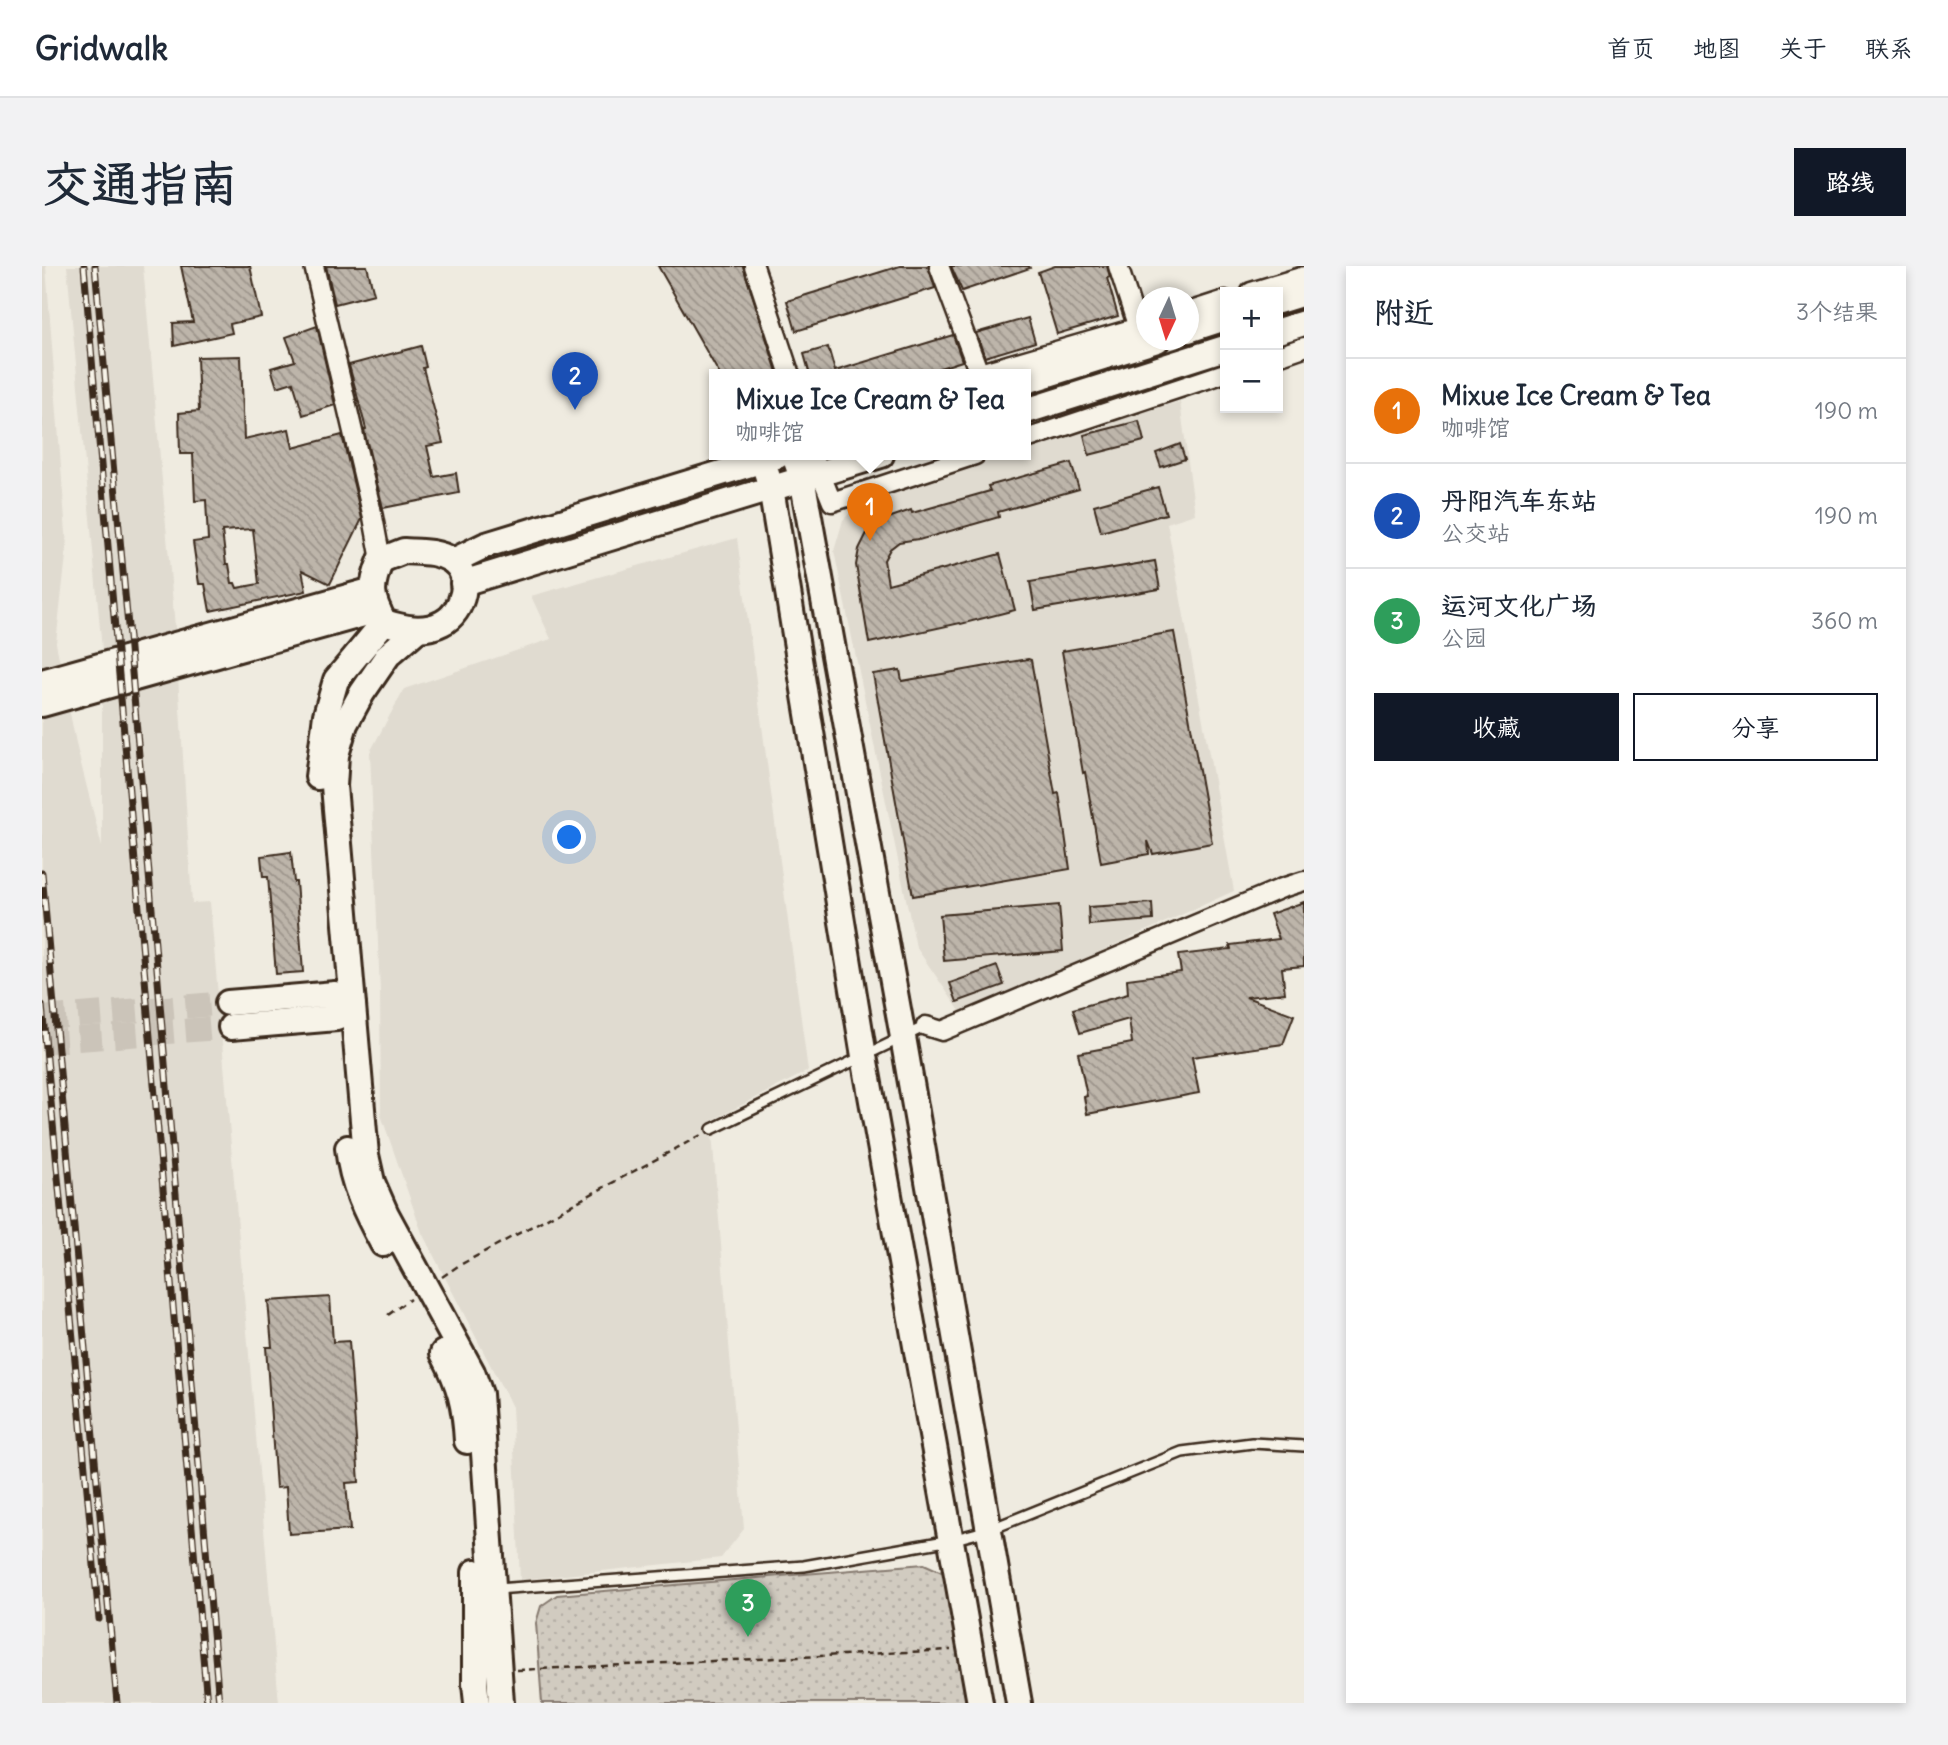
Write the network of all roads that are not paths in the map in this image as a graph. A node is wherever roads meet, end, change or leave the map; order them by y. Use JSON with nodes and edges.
{"nodes":[{"id":1,"x":314,"y":266,"type":"edge"},
{"id":2,"x":754,"y":266,"type":"edge"},
{"id":3,"x":939,"y":266,"type":"edge"},
{"id":4,"x":1118,"y":266,"type":"edge"},
{"id":5,"x":1304,"y":276,"type":"edge"},
{"id":6,"x":1268,"y":287,"type":"edge"},
{"id":7,"x":1304,"y":293,"type":"edge"},
{"id":8,"x":1283,"y":299,"type":"edge"},
{"id":9,"x":1220,"y":302,"type":"edge"},
{"id":10,"x":1136,"y":306,"type":"edge"},
{"id":11,"x":1199,"y":308,"type":"edge"},
{"id":12,"x":1220,"y":320,"type":"edge"},
{"id":13,"x":1304,"y":323,"type":"edge"},
{"id":14,"x":1199,"y":326,"type":"edge"},
{"id":15,"x":1283,"y":329,"type":"edge"},
{"id":16,"x":1136,"y":334,"type":"edge"},
{"id":17,"x":1136,"y":336,"type":"edge"},
{"id":18,"x":1304,"y":347,"type":"edge"},
{"id":19,"x":1220,"y":350,"type":"edge"},
{"id":20,"x":1283,"y":354,"type":"edge"},
{"id":21,"x":788,"y":369,"type":"edge"},
{"id":22,"x":974,"y":369,"type":"edge"},
{"id":23,"x":996,"y":369,"type":"edge"},
{"id":24,"x":1220,"y":375,"type":"edge"},
{"id":25,"x":1031,"y":379,"type":"edge"},
{"id":26,"x":1031,"y":409,"type":"edge"},
{"id":27,"x":1031,"y":437,"type":"edge"},
{"id":28,"x":765,"y":460,"type":"edge"},
{"id":29,"x":772,"y":460,"type":"edge"},
{"id":30,"x":844,"y":460,"type":"edge"},
{"id":31,"x":960,"y":460,"type":"edge"},
{"id":32,"x":807,"y":465,"type":"edge"},
{"id":33,"x":771,"y":488,"type":"junction"},
{"id":34,"x":381,"y":560,"type":"junction"},
{"id":35,"x":458,"y":572,"type":"junction"},
{"id":36,"x":378,"y":607,"type":"junction"},
{"id":37,"x":418,"y":629,"type":"junction"},
{"id":38,"x":42,"y":682,"type":"edge"},
{"id":39,"x":42,"y":704,"type":"edge"},
{"id":40,"x":1304,"y":881,"type":"edge"},
{"id":41,"x":342,"y":1006,"type":"junction"},
{"id":42,"x":230,"y":1015,"type":"tunnel mouth"},
{"id":43,"x":926,"y":1026,"type":"joint"},
{"id":44,"x":903,"y":1037,"type":"junction"},
{"id":45,"x":864,"y":1056,"type":"junction"},
{"id":46,"x":712,"y":1129,"type":"road end"},
{"id":47,"x":1304,"y":1446,"type":"edge"},
{"id":48,"x":989,"y":1530,"type":"junction"},
{"id":49,"x":951,"y":1540,"type":"junction"},
{"id":50,"x":484,"y":1590,"type":"junction"},
{"id":51,"x":477,"y":1703,"type":"edge"},
{"id":52,"x":502,"y":1703,"type":"edge"},
{"id":53,"x":980,"y":1703,"type":"edge"},
{"id":54,"x":1019,"y":1703,"type":"edge"}],
"edges":[{"from":1,"to":34,"type":"street"},
{"from":2,"to":21,"type":"street"},
{"from":3,"to":22,"type":"street"},
{"from":4,"to":10,"type":"street"},
{"from":5,"to":6,"type":"street"},
{"from":7,"to":8,"type":"street"},
{"from":9,"to":11,"type":"street"},
{"from":12,"to":14,"type":"street"},
{"from":13,"to":15,"type":"street"},
{"from":16,"to":23,"type":"street"},
{"from":17,"to":25,"type":"street"},
{"from":18,"to":20,"type":"street"},
{"from":19,"to":26,"type":"street"},
{"from":24,"to":27,"type":"street"},
{"from":28,"to":35,"type":"street"},
{"from":29,"to":33,"type":"street"},
{"from":30,"to":32,"type":"street"},
{"from":31,"to":32,"type":"street"},
{"from":32,"to":33,"type":"street"},
{"from":32,"to":44,"type":"street"},
{"from":33,"to":35,"type":"street"},
{"from":33,"to":45,"type":"street"},
{"from":34,"to":35,"type":"street"},
{"from":34,"to":36,"type":"street"},
{"from":35,"to":37,"type":"street"},
{"from":36,"to":37,"type":"street"},
{"from":36,"to":38,"type":"street"},
{"from":36,"to":39,"type":"street"},
{"from":36,"to":41,"type":"street"},
{"from":37,"to":41,"type":"street"},
{"from":40,"to":43,"type":"street"},
{"from":41,"to":42,"type":"street"},
{"from":41,"to":50,"type":"street"},
{"from":43,"to":44,"type":"lane"},
{"from":44,"to":45,"type":"lane"},
{"from":44,"to":48,"type":"street"},
{"from":45,"to":46,"type":"lane"},
{"from":45,"to":49,"type":"street"},
{"from":47,"to":48,"type":"lane"},
{"from":48,"to":49,"type":"lane"},
{"from":48,"to":54,"type":"street"},
{"from":49,"to":50,"type":"lane"},
{"from":49,"to":53,"type":"street"},
{"from":50,"to":51,"type":"street"},
{"from":50,"to":52,"type":"street"}]}
